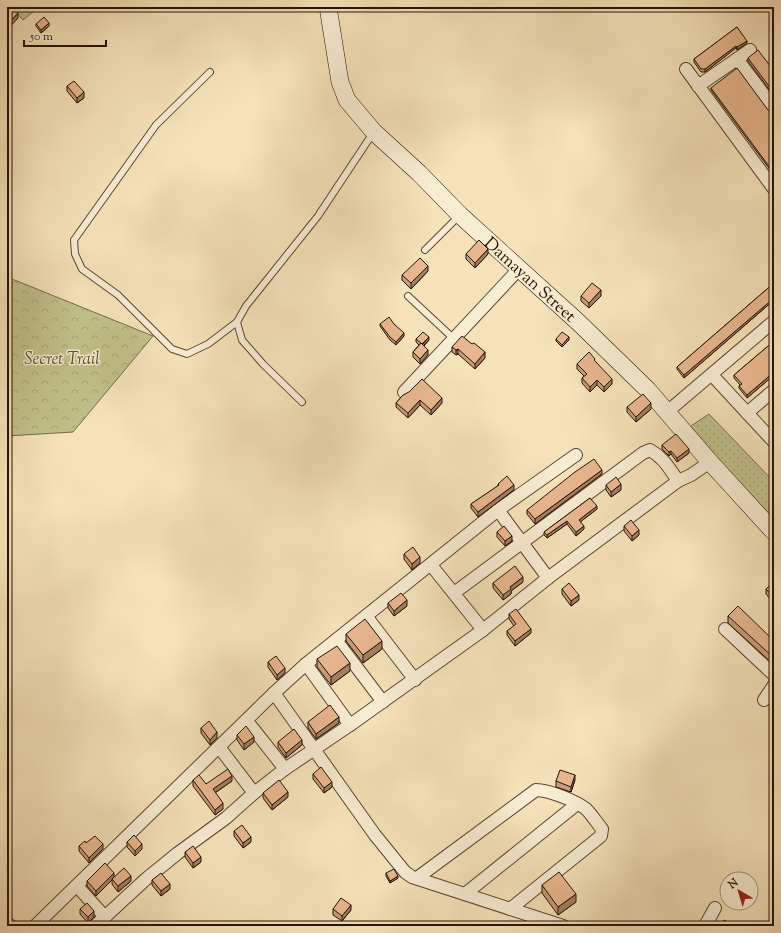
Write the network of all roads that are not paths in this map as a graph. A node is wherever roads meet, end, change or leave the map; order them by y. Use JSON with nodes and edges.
{"nodes":[{"id":1,"x":328,"y":7,"type":"edge"},
{"id":2,"x":750,"y":50,"type":"dead end"},
{"id":3,"x":737,"y":59,"type":"junction"},
{"id":4,"x":686,"y":69,"type":"dead end"},
{"id":5,"x":210,"y":72,"type":"dead end"},
{"id":6,"x":698,"y":86,"type":"junction"},
{"id":7,"x":774,"y":108,"type":"edge"},
{"id":8,"x":374,"y":132,"type":"junction"},
{"id":9,"x":774,"y":189,"type":"edge"},
{"id":10,"x":460,"y":215,"type":"junction"},
{"id":11,"x":425,"y":250,"type":"dead end"},
{"id":12,"x":519,"y":269,"type":"junction"},
{"id":13,"x":408,"y":296,"type":"dead end"},
{"id":14,"x":774,"y":321,"type":"edge"},
{"id":15,"x":238,"y":322,"type":"junction"},
{"id":16,"x":453,"y":338,"type":"junction"},
{"id":17,"x":712,"y":375,"type":"junction"},
{"id":18,"x":774,"y":390,"type":"edge"},
{"id":19,"x":404,"y":392,"type":"dead end"},
{"id":20,"x":302,"y":402,"type":"dead end"},
{"id":21,"x":667,"y":412,"type":"junction"},
{"id":22,"x":747,"y":413,"type":"junction"},
{"id":23,"x":774,"y":442,"type":"edge"},
{"id":24,"x":576,"y":455,"type":"dead end"},
{"id":25,"x":710,"y":462,"type":"junction"},
{"id":26,"x":678,"y":481,"type":"junction"},
{"id":27,"x":498,"y":510,"type":"junction"},
{"id":28,"x":774,"y":532,"type":"edge"},
{"id":29,"x":522,"y":542,"type":"junction"},
{"id":30,"x":431,"y":565,"type":"junction"},
{"id":31,"x":548,"y":578,"type":"junction"},
{"id":32,"x":454,"y":593,"type":"junction"},
{"id":33,"x":366,"y":616,"type":"junction"},
{"id":34,"x":725,"y":629,"type":"dead end"},
{"id":35,"x":483,"y":630,"type":"junction"},
{"id":36,"x":336,"y":640,"type":"junction"},
{"id":37,"x":306,"y":664,"type":"junction"},
{"id":38,"x":774,"y":675,"type":"edge"},
{"id":39,"x":415,"y":680,"type":"junction"},
{"id":40,"x":774,"y":685,"type":"edge"},
{"id":41,"x":274,"y":693,"type":"junction"},
{"id":42,"x":764,"y":700,"type":"dead end"},
{"id":43,"x":383,"y":702,"type":"junction"},
{"id":44,"x":247,"y":721,"type":"junction"},
{"id":45,"x":350,"y":725,"type":"junction"},
{"id":46,"x":219,"y":748,"type":"junction"},
{"id":47,"x":314,"y":750,"type":"junction"},
{"id":48,"x":285,"y":770,"type":"junction"},
{"id":49,"x":254,"y":793,"type":"junction"},
{"id":50,"x":577,"y":804,"type":"junction"},
{"id":51,"x":417,"y":878,"type":"junction"},
{"id":52,"x":77,"y":886,"type":"junction"},
{"id":53,"x":466,"y":894,"type":"junction"},
{"id":54,"x":715,"y":908,"type":"dead end"},
{"id":55,"x":510,"y":909,"type":"junction"},
{"id":56,"x":105,"y":917,"type":"junction"},
{"id":57,"x":7,"y":923,"type":"edge"},
{"id":58,"x":11,"y":926,"type":"edge"},
{"id":59,"x":35,"y":926,"type":"edge"},
{"id":60,"x":95,"y":926,"type":"edge"},
{"id":61,"x":562,"y":926,"type":"edge"},
{"id":62,"x":705,"y":926,"type":"edge"}],
"edges":[{"from":1,"to":8,"type":"street","name":"Damayan Street"},
{"from":2,"to":3,"type":"street"},
{"from":3,"to":6,"type":"street"},
{"from":3,"to":7,"type":"street"},
{"from":4,"to":6,"type":"street"},
{"from":5,"to":15,"type":"lane"},
{"from":6,"to":9,"type":"street"},
{"from":8,"to":10,"type":"street","name":"Damayan Street"},
{"from":8,"to":15,"type":"lane"},
{"from":10,"to":11,"type":"lane"},
{"from":10,"to":12,"type":"street","name":"Damayan Street"},
{"from":12,"to":16,"type":"street"},
{"from":12,"to":21,"type":"street","name":"Damayan Street"},
{"from":13,"to":16,"type":"lane"},
{"from":14,"to":17,"type":"street"},
{"from":15,"to":20,"type":"lane"},
{"from":16,"to":19,"type":"street"},
{"from":17,"to":21,"type":"street"},
{"from":17,"to":22,"type":"street"},
{"from":18,"to":22,"type":"street"},
{"from":21,"to":25,"type":"street","name":"Damayan Street"},
{"from":22,"to":23,"type":"street"},
{"from":24,"to":27,"type":"street"},
{"from":25,"to":26,"type":"street"},
{"from":25,"to":28,"type":"street","name":"Damayan Street"},
{"from":26,"to":29,"type":"street"},
{"from":26,"to":31,"type":"street"},
{"from":27,"to":29,"type":"street"},
{"from":27,"to":30,"type":"street"},
{"from":29,"to":31,"type":"street"},
{"from":29,"to":32,"type":"street"},
{"from":30,"to":32,"type":"street"},
{"from":30,"to":33,"type":"street"},
{"from":31,"to":35,"type":"street"},
{"from":32,"to":35,"type":"street"},
{"from":33,"to":36,"type":"street"},
{"from":33,"to":39,"type":"street"},
{"from":34,"to":38,"type":"street"},
{"from":35,"to":39,"type":"street"},
{"from":36,"to":37,"type":"street"},
{"from":36,"to":43,"type":"street"},
{"from":37,"to":41,"type":"street"},
{"from":37,"to":45,"type":"street"},
{"from":39,"to":43,"type":"street"},
{"from":40,"to":42,"type":"street"},
{"from":41,"to":44,"type":"street"},
{"from":41,"to":47,"type":"street"},
{"from":43,"to":45,"type":"street"},
{"from":44,"to":46,"type":"street"},
{"from":44,"to":48,"type":"street"},
{"from":45,"to":47,"type":"street"},
{"from":46,"to":49,"type":"street"},
{"from":46,"to":52,"type":"street"},
{"from":47,"to":48,"type":"street"},
{"from":47,"to":51,"type":"street"},
{"from":48,"to":49,"type":"street"},
{"from":49,"to":56,"type":"street"},
{"from":50,"to":51,"type":"street"},
{"from":50,"to":53,"type":"street"},
{"from":50,"to":55,"type":"street"},
{"from":51,"to":53,"type":"street"},
{"from":52,"to":56,"type":"street"},
{"from":52,"to":59,"type":"street"},
{"from":53,"to":55,"type":"street"},
{"from":54,"to":62,"type":"street"},
{"from":55,"to":61,"type":"street"},
{"from":56,"to":60,"type":"street"},
{"from":57,"to":58,"type":"street"}]}
